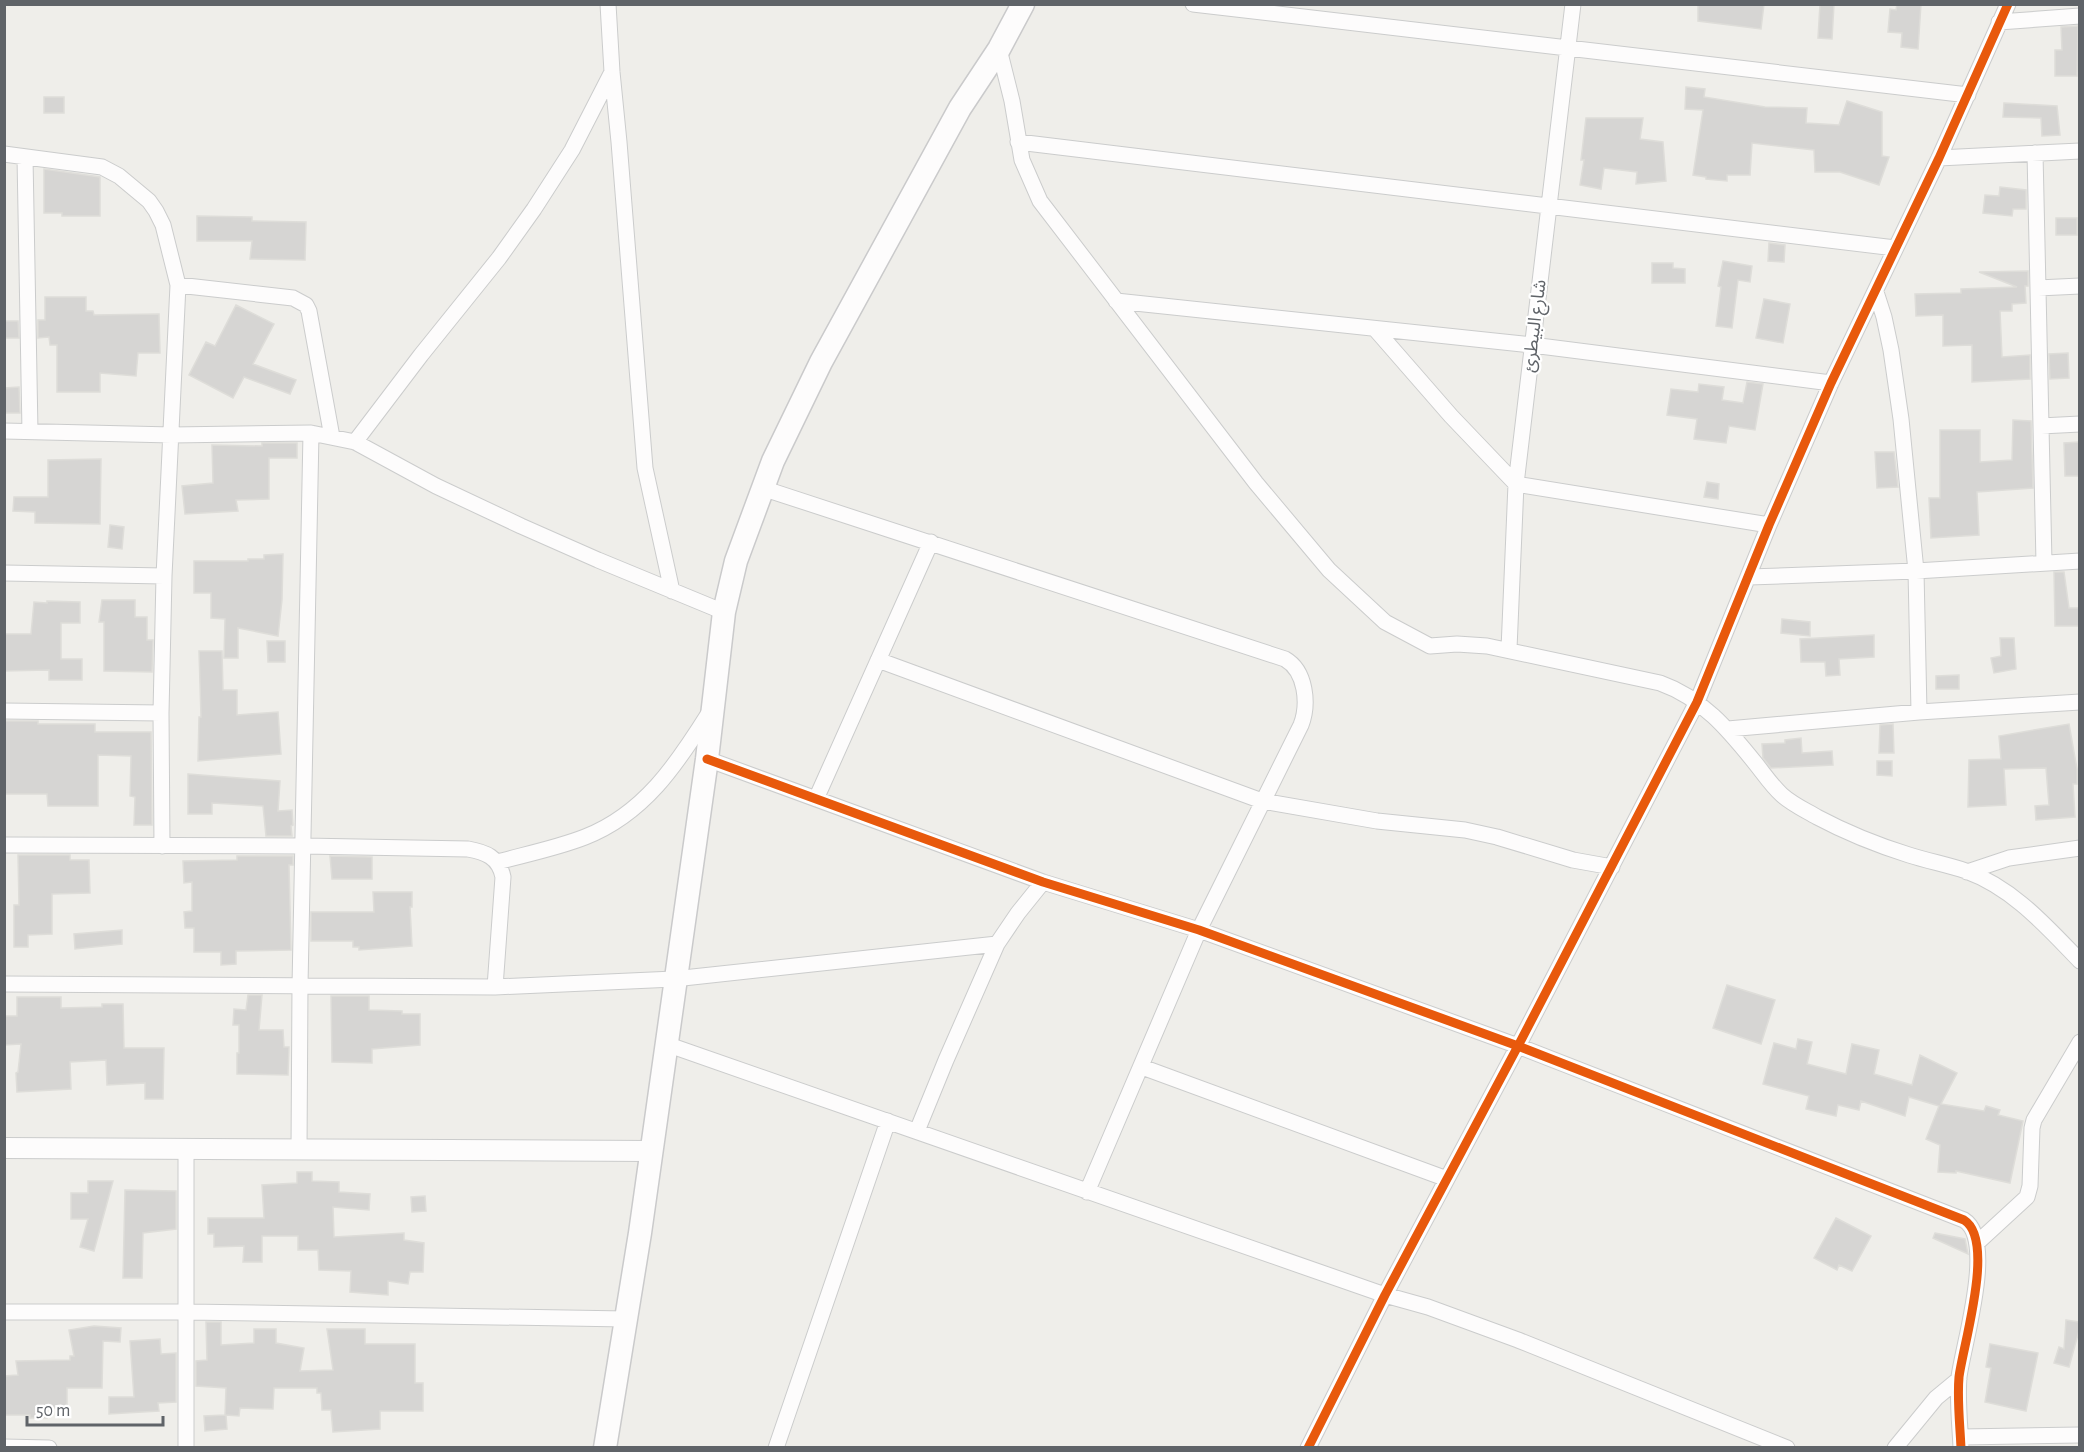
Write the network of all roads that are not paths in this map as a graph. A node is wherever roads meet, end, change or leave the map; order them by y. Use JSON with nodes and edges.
{"nodes":[{"id":1,"x":608,"y":4,"type":"edge"},
{"id":2,"x":1023,"y":4,"type":"edge"},
{"id":3,"x":1193,"y":4,"type":"edge"},
{"id":4,"x":1573,"y":4,"type":"edge"},
{"id":5,"x":2008,"y":4,"type":"edge"},
{"id":6,"x":2079,"y":16,"type":"edge"},
{"id":7,"x":1999,"y":22,"type":"junction"},
{"id":8,"x":999,"y":49,"type":"junction"},
{"id":9,"x":1569,"y":50,"type":"junction"},
{"id":10,"x":612,"y":72,"type":"junction"},
{"id":11,"x":1968,"y":95,"type":"junction"},
{"id":12,"x":1018,"y":142,"type":"junction"},
{"id":13,"x":2079,"y":151,"type":"edge"},
{"id":14,"x":2035,"y":153,"type":"junction"},
{"id":15,"x":4,"y":154,"type":"edge"},
{"id":16,"x":25,"y":157,"type":"junction"},
{"id":17,"x":1939,"y":158,"type":"junction"},
{"id":18,"x":1549,"y":207,"type":"junction"},
{"id":19,"x":1895,"y":248,"type":"junction"},
{"id":20,"x":178,"y":285,"type":"junction"},
{"id":21,"x":2079,"y":286,"type":"edge"},
{"id":22,"x":2038,"y":288,"type":"junction"},
{"id":23,"x":1876,"y":292,"type":"junction"},
{"id":24,"x":1116,"y":302,"type":"junction"},
{"id":25,"x":1376,"y":330,"type":"junction"},
{"id":26,"x":1532,"y":345,"type":"junction"},
{"id":27,"x":1831,"y":383,"type":"junction"},
{"id":28,"x":2079,"y":424,"type":"edge"},
{"id":29,"x":2041,"y":426,"type":"junction"},
{"id":30,"x":4,"y":431,"type":"edge"},
{"id":31,"x":30,"y":432,"type":"junction"},
{"id":32,"x":311,"y":433,"type":"junction"},
{"id":33,"x":172,"y":435,"type":"junction"},
{"id":34,"x":332,"y":437,"type":"junction"},
{"id":35,"x":355,"y":442,"type":"junction"},
{"id":36,"x":1516,"y":484,"type":"junction"},
{"id":37,"x":762,"y":488,"type":"junction"},
{"id":38,"x":1769,"y":525,"type":"junction"},
{"id":39,"x":931,"y":542,"type":"junction"},
{"id":40,"x":2079,"y":561,"type":"edge"},
{"id":41,"x":2044,"y":563,"type":"junction"},
{"id":42,"x":1916,"y":571,"type":"junction"},
{"id":43,"x":4,"y":573,"type":"edge"},
{"id":44,"x":164,"y":576,"type":"junction"},
{"id":45,"x":1749,"y":577,"type":"junction"},
{"id":46,"x":672,"y":591,"type":"junction"},
{"id":47,"x":724,"y":612,"type":"junction"},
{"id":48,"x":1509,"y":649,"type":"junction"},
{"id":49,"x":878,"y":660,"type":"junction"},
{"id":50,"x":1697,"y":702,"type":"junction"},
{"id":51,"x":2079,"y":702,"type":"edge"},
{"id":52,"x":713,"y":707,"type":"junction"},
{"id":53,"x":4,"y":711,"type":"edge"},
{"id":54,"x":1919,"y":712,"type":"junction"},
{"id":55,"x":161,"y":713,"type":"junction"},
{"id":56,"x":1728,"y":729,"type":"junction"},
{"id":57,"x":707,"y":759,"type":"junction"},
{"id":58,"x":816,"y":799,"type":"junction"},
{"id":59,"x":1262,"y":801,"type":"junction"},
{"id":60,"x":4,"y":845,"type":"edge"},
{"id":61,"x":162,"y":846,"type":"junction"},
{"id":62,"x":304,"y":846,"type":"junction"},
{"id":63,"x":2079,"y":848,"type":"edge"},
{"id":64,"x":497,"y":862,"type":"junction"},
{"id":65,"x":1612,"y":867,"type":"junction"},
{"id":66,"x":1967,"y":872,"type":"junction"},
{"id":67,"x":1043,"y":882,"type":"junction"},
{"id":68,"x":1199,"y":930,"type":"junction"},
{"id":69,"x":997,"y":944,"type":"junction"},
{"id":70,"x":2079,"y":961,"type":"edge"},
{"id":71,"x":674,"y":979,"type":"junction"},
{"id":72,"x":4,"y":984,"type":"edge"},
{"id":73,"x":300,"y":986,"type":"junction"},
{"id":74,"x":495,"y":987,"type":"junction"},
{"id":75,"x":2079,"y":1042,"type":"edge"},
{"id":76,"x":666,"y":1044,"type":"junction"},
{"id":77,"x":1518,"y":1046,"type":"junction"},
{"id":78,"x":1142,"y":1067,"type":"junction"},
{"id":79,"x":888,"y":1121,"type":"junction"},
{"id":80,"x":917,"y":1131,"type":"junction"},
{"id":81,"x":4,"y":1148,"type":"edge"},
{"id":82,"x":186,"y":1150,"type":"junction"},
{"id":83,"x":299,"y":1151,"type":"junction"},
{"id":84,"x":650,"y":1151,"type":"junction"},
{"id":85,"x":1447,"y":1179,"type":"junction"},
{"id":86,"x":1087,"y":1192,"type":"junction"},
{"id":87,"x":1977,"y":1243,"type":"junction"},
{"id":88,"x":1385,"y":1295,"type":"junction"},
{"id":89,"x":4,"y":1312,"type":"edge"},
{"id":90,"x":187,"y":1312,"type":"junction"},
{"id":91,"x":626,"y":1319,"type":"junction"},
{"id":92,"x":1959,"y":1379,"type":"junction"},
{"id":93,"x":2079,"y":1435,"type":"edge"},
{"id":94,"x":1961,"y":1442,"type":"edge"},
{"id":95,"x":4,"y":1447,"type":"edge"},
{"id":96,"x":49,"y":1448,"type":"edge"},
{"id":97,"x":186,"y":1448,"type":"edge"},
{"id":98,"x":605,"y":1448,"type":"edge"},
{"id":99,"x":776,"y":1448,"type":"edge"},
{"id":100,"x":1308,"y":1448,"type":"edge"},
{"id":101,"x":1787,"y":1448,"type":"edge"},
{"id":102,"x":1895,"y":1448,"type":"edge"}],
"edges":[{"from":1,"to":10,"type":"street"},
{"from":2,"to":8,"type":"main road"},
{"from":3,"to":9,"type":"street"},
{"from":4,"to":9,"type":"street","name":"شارع البيطرئ"},
{"from":5,"to":7,"type":"street"},
{"from":6,"to":7,"type":"street"},
{"from":7,"to":11,"type":"street"},
{"from":8,"to":12,"type":"street"},
{"from":8,"to":37,"type":"main road"},
{"from":9,"to":11,"type":"street"},
{"from":9,"to":18,"type":"street","name":"شارع البيطرئ"},
{"from":10,"to":35,"type":"street"},
{"from":10,"to":46,"type":"street"},
{"from":11,"to":17,"type":"street"},
{"from":12,"to":18,"type":"street"},
{"from":12,"to":24,"type":"street"},
{"from":13,"to":14,"type":"street"},
{"from":14,"to":17,"type":"street"},
{"from":14,"to":22,"type":"street"},
{"from":15,"to":16,"type":"street"},
{"from":16,"to":20,"type":"street"},
{"from":16,"to":31,"type":"street"},
{"from":17,"to":19,"type":"street"},
{"from":18,"to":19,"type":"street"},
{"from":18,"to":26,"type":"street","name":"شارع البيطرئ"},
{"from":19,"to":23,"type":"street"},
{"from":20,"to":33,"type":"street"},
{"from":20,"to":34,"type":"street"},
{"from":21,"to":22,"type":"street"},
{"from":22,"to":29,"type":"street"},
{"from":23,"to":27,"type":"street"},
{"from":23,"to":42,"type":"street"},
{"from":24,"to":25,"type":"street"},
{"from":24,"to":48,"type":"street"},
{"from":25,"to":26,"type":"street"},
{"from":25,"to":36,"type":"street"},
{"from":26,"to":27,"type":"street"},
{"from":26,"to":36,"type":"street","name":"شارع البيطرئ"},
{"from":27,"to":38,"type":"street"},
{"from":28,"to":29,"type":"street"},
{"from":29,"to":41,"type":"street"},
{"from":30,"to":31,"type":"street"},
{"from":31,"to":33,"type":"street"},
{"from":32,"to":33,"type":"street"},
{"from":32,"to":34,"type":"street"},
{"from":32,"to":62,"type":"street"},
{"from":33,"to":44,"type":"street"},
{"from":34,"to":35,"type":"street"},
{"from":35,"to":46,"type":"street"},
{"from":36,"to":38,"type":"street"},
{"from":36,"to":48,"type":"street","name":"شارع البيطرئ"},
{"from":37,"to":39,"type":"street"},
{"from":37,"to":47,"type":"main road"},
{"from":38,"to":45,"type":"street"},
{"from":39,"to":49,"type":"street"},
{"from":39,"to":59,"type":"street"},
{"from":40,"to":41,"type":"street"},
{"from":41,"to":42,"type":"street"},
{"from":42,"to":45,"type":"street"},
{"from":42,"to":54,"type":"street"},
{"from":43,"to":44,"type":"street"},
{"from":44,"to":55,"type":"street"},
{"from":45,"to":50,"type":"street"},
{"from":46,"to":47,"type":"street"},
{"from":47,"to":52,"type":"main road"},
{"from":48,"to":50,"type":"street"},
{"from":49,"to":58,"type":"street"},
{"from":49,"to":59,"type":"street"},
{"from":50,"to":56,"type":"street"},
{"from":50,"to":65,"type":"street"},
{"from":51,"to":54,"type":"street"},
{"from":52,"to":57,"type":"main road"},
{"from":52,"to":64,"type":"street"},
{"from":53,"to":55,"type":"street"},
{"from":54,"to":56,"type":"street"},
{"from":55,"to":61,"type":"street"},
{"from":56,"to":66,"type":"street"},
{"from":57,"to":58,"type":"street"},
{"from":57,"to":71,"type":"main road"},
{"from":58,"to":67,"type":"street"},
{"from":59,"to":65,"type":"street"},
{"from":59,"to":68,"type":"street"},
{"from":60,"to":61,"type":"street"},
{"from":61,"to":62,"type":"street"},
{"from":62,"to":64,"type":"street"},
{"from":62,"to":73,"type":"street"},
{"from":63,"to":66,"type":"street"},
{"from":64,"to":74,"type":"street"},
{"from":65,"to":77,"type":"street"},
{"from":66,"to":70,"type":"street"},
{"from":67,"to":68,"type":"street"},
{"from":67,"to":69,"type":"street"},
{"from":68,"to":77,"type":"street"},
{"from":68,"to":78,"type":"street"},
{"from":69,"to":71,"type":"street"},
{"from":69,"to":80,"type":"street"},
{"from":71,"to":74,"type":"street"},
{"from":71,"to":76,"type":"main road"},
{"from":72,"to":73,"type":"street"},
{"from":73,"to":74,"type":"street"},
{"from":73,"to":83,"type":"street"},
{"from":75,"to":87,"type":"street"},
{"from":76,"to":79,"type":"street"},
{"from":76,"to":84,"type":"main road"},
{"from":77,"to":85,"type":"street"},
{"from":77,"to":87,"type":"street"},
{"from":78,"to":85,"type":"street"},
{"from":78,"to":86,"type":"street"},
{"from":79,"to":80,"type":"street"},
{"from":79,"to":99,"type":"street"},
{"from":80,"to":86,"type":"street"},
{"from":81,"to":82,"type":"street"},
{"from":82,"to":83,"type":"street"},
{"from":82,"to":90,"type":"street"},
{"from":83,"to":84,"type":"street"},
{"from":84,"to":91,"type":"main road"},
{"from":85,"to":88,"type":"street"},
{"from":86,"to":88,"type":"street"},
{"from":87,"to":92,"type":"street"},
{"from":88,"to":100,"type":"street"},
{"from":88,"to":101,"type":"street"},
{"from":89,"to":90,"type":"street"},
{"from":90,"to":91,"type":"street"},
{"from":90,"to":97,"type":"street"},
{"from":91,"to":98,"type":"main road"},
{"from":92,"to":94,"type":"street"},
{"from":92,"to":102,"type":"street"},
{"from":93,"to":94,"type":"street"},
{"from":95,"to":96,"type":"street"}]}
